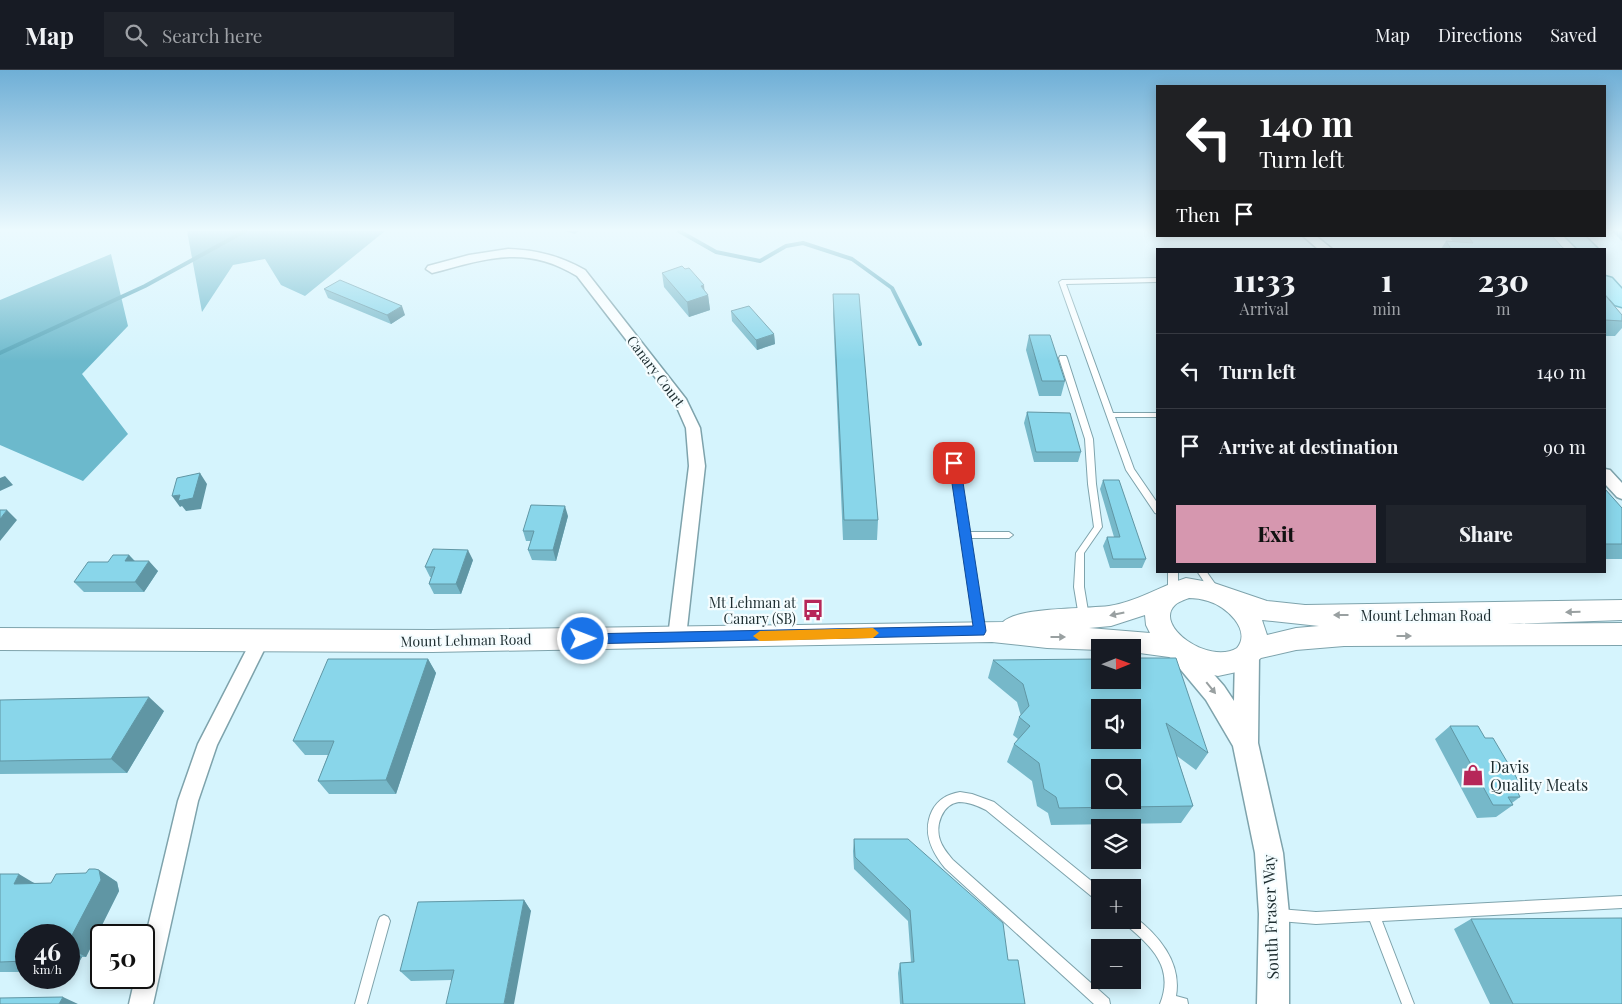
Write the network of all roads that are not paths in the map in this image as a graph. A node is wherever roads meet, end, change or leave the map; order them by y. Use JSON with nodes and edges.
{"nodes":[{"id":1,"x":582,"y":275,"type":"edge"},
{"id":2,"x":1613,"y":275,"type":"edge"},
{"id":3,"x":1156,"y":280,"type":"edge"},
{"id":4,"x":1622,"y":301,"type":"edge"},
{"id":5,"x":1063,"y":358,"type":"dead end"},
{"id":6,"x":1110,"y":415,"type":"junction"},
{"id":7,"x":1156,"y":415,"type":"edge"},
{"id":8,"x":954,"y":463,"type":"dead end"},
{"id":9,"x":1612,"y":476,"type":"edge"},
{"id":10,"x":1622,"y":493,"type":"edge"},
{"id":11,"x":1156,"y":508,"type":"edge"},
{"id":12,"x":966,"y":535,"type":"junction"},
{"id":13,"x":1009,"y":536,"type":"dead end"},
{"id":14,"x":1203,"y":573,"type":"edge"},
{"id":15,"x":1169,"y":587,"type":"edge"},
{"id":16,"x":1224,"y":597,"type":"junction"},
{"id":17,"x":1622,"y":610,"type":"edge"},
{"id":18,"x":1084,"y":618,"type":"junction"},
{"id":19,"x":986,"y":631,"type":"junction"},
{"id":20,"x":1622,"y":634,"type":"edge"},
{"id":21,"x":677,"y":637,"type":"junction"},
{"id":22,"x":0,"y":639,"type":"edge"},
{"id":23,"x":260,"y":640,"type":"junction"},
{"id":24,"x":1176,"y":649,"type":"junction"},
{"id":25,"x":1250,"y":653,"type":"junction"},
{"id":26,"x":1245,"y":743,"type":"junction"},
{"id":27,"x":1091,"y":889,"type":"edge"},
{"id":28,"x":1622,"y":902,"type":"edge"},
{"id":29,"x":1274,"y":914,"type":"junction"},
{"id":30,"x":1374,"y":915,"type":"junction"},
{"id":31,"x":384,"y":921,"type":"dead end"},
{"id":32,"x":1138,"y":929,"type":"edge"},
{"id":33,"x":1173,"y":1002,"type":"edge"},
{"id":34,"x":141,"y":1004,"type":"edge"},
{"id":35,"x":361,"y":1004,"type":"edge"},
{"id":36,"x":1104,"y":1004,"type":"edge"},
{"id":37,"x":1273,"y":1004,"type":"edge"},
{"id":38,"x":1408,"y":1004,"type":"edge"}],
"edges":[{"from":1,"to":21,"type":"street","name":"Canary Court"},
{"from":2,"to":4,"type":"main road"},
{"from":3,"to":6,"type":"lane"},
{"from":5,"to":18,"type":"lane"},
{"from":6,"to":7,"type":"lane"},
{"from":6,"to":11,"type":"lane"},
{"from":8,"to":12,"type":"lane"},
{"from":9,"to":10,"type":"street"},
{"from":12,"to":13,"type":"lane"},
{"from":12,"to":19,"type":"lane"},
{"from":14,"to":16,"type":"lane"},
{"from":15,"to":16,"type":"main road"},
{"from":15,"to":18,"type":"main road","name":"Mount Lehman Road","one_way":true},
{"from":15,"to":24,"type":"main road"},
{"from":17,"to":16,"type":"main road","name":"Mount Lehman Road","one_way":true},
{"from":16,"to":25,"type":"main road"},
{"from":18,"to":19,"type":"main road","name":"Mount Lehman Road"},
{"from":19,"to":21,"type":"main road","name":"Mount Lehman Road"},
{"from":19,"to":24,"type":"main road","name":"Mount Lehman Road","one_way":true},
{"from":25,"to":20,"type":"main road","name":"Mount Lehman Road","one_way":true},
{"from":21,"to":23,"type":"main road","name":"Mount Lehman Road"},
{"from":22,"to":23,"type":"main road","name":"Mount Lehman Road"},
{"from":23,"to":34,"type":"street"},
{"from":24,"to":25,"type":"main road"},
{"from":24,"to":26,"type":"street","name":"South Fraser Way","one_way":true},
{"from":25,"to":26,"type":"street","name":"South Fraser Way"},
{"from":26,"to":29,"type":"street","name":"South Fraser Way"},
{"from":27,"to":36,"type":"lane"},
{"from":28,"to":30,"type":"lane"},
{"from":29,"to":30,"type":"lane"},
{"from":29,"to":37,"type":"street","name":"South Fraser Way"},
{"from":30,"to":38,"type":"lane"},
{"from":31,"to":35,"type":"lane"},
{"from":32,"to":33,"type":"lane"}]}
